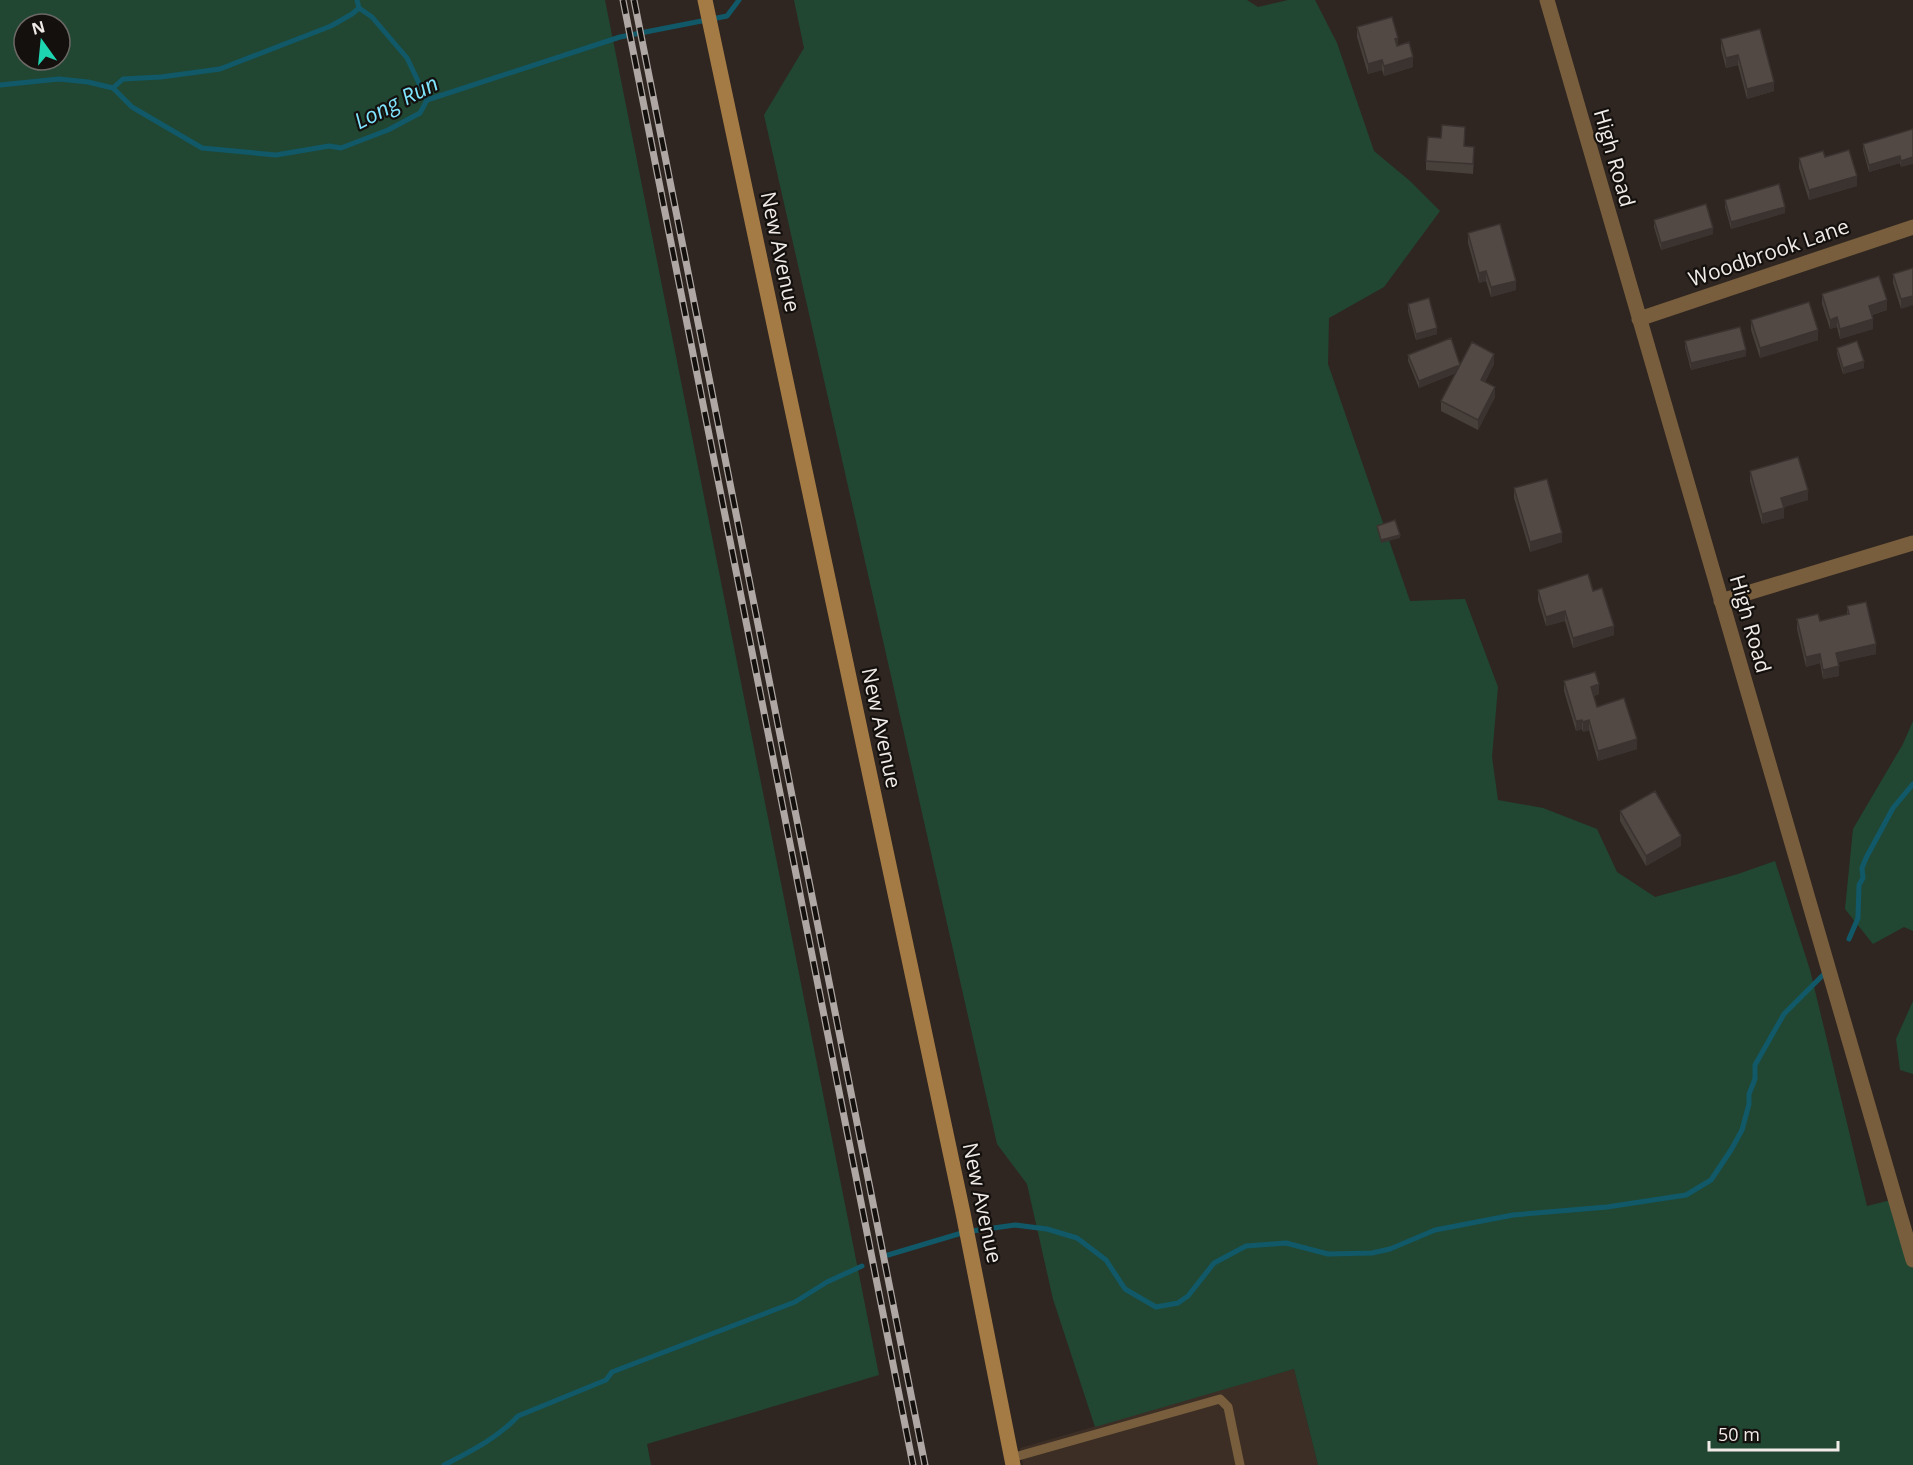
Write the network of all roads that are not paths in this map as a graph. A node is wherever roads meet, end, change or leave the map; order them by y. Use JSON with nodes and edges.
{"nodes":[{"id":1,"x":705,"y":0,"type":"edge"},
{"id":2,"x":1547,"y":0,"type":"edge"},
{"id":3,"x":1913,"y":227,"type":"edge"},
{"id":4,"x":1639,"y":319,"type":"junction"},
{"id":5,"x":1913,"y":543,"type":"edge"},
{"id":6,"x":1721,"y":601,"type":"junction"},
{"id":7,"x":1913,"y":1260,"type":"edge"},
{"id":8,"x":1012,"y":1462,"type":"edge"},
{"id":9,"x":1240,"y":1465,"type":"edge"}],
"edges":[{"from":1,"to":8,"type":"main road","name":"New Avenue"},
{"from":2,"to":4,"type":"street","name":"High Road"},
{"from":3,"to":4,"type":"street","name":"Woodbrook Lane"},
{"from":4,"to":6,"type":"street","name":"High Road"},
{"from":5,"to":6,"type":"street"},
{"from":6,"to":7,"type":"street","name":"High Road"},
{"from":8,"to":9,"type":"lane"}]}
